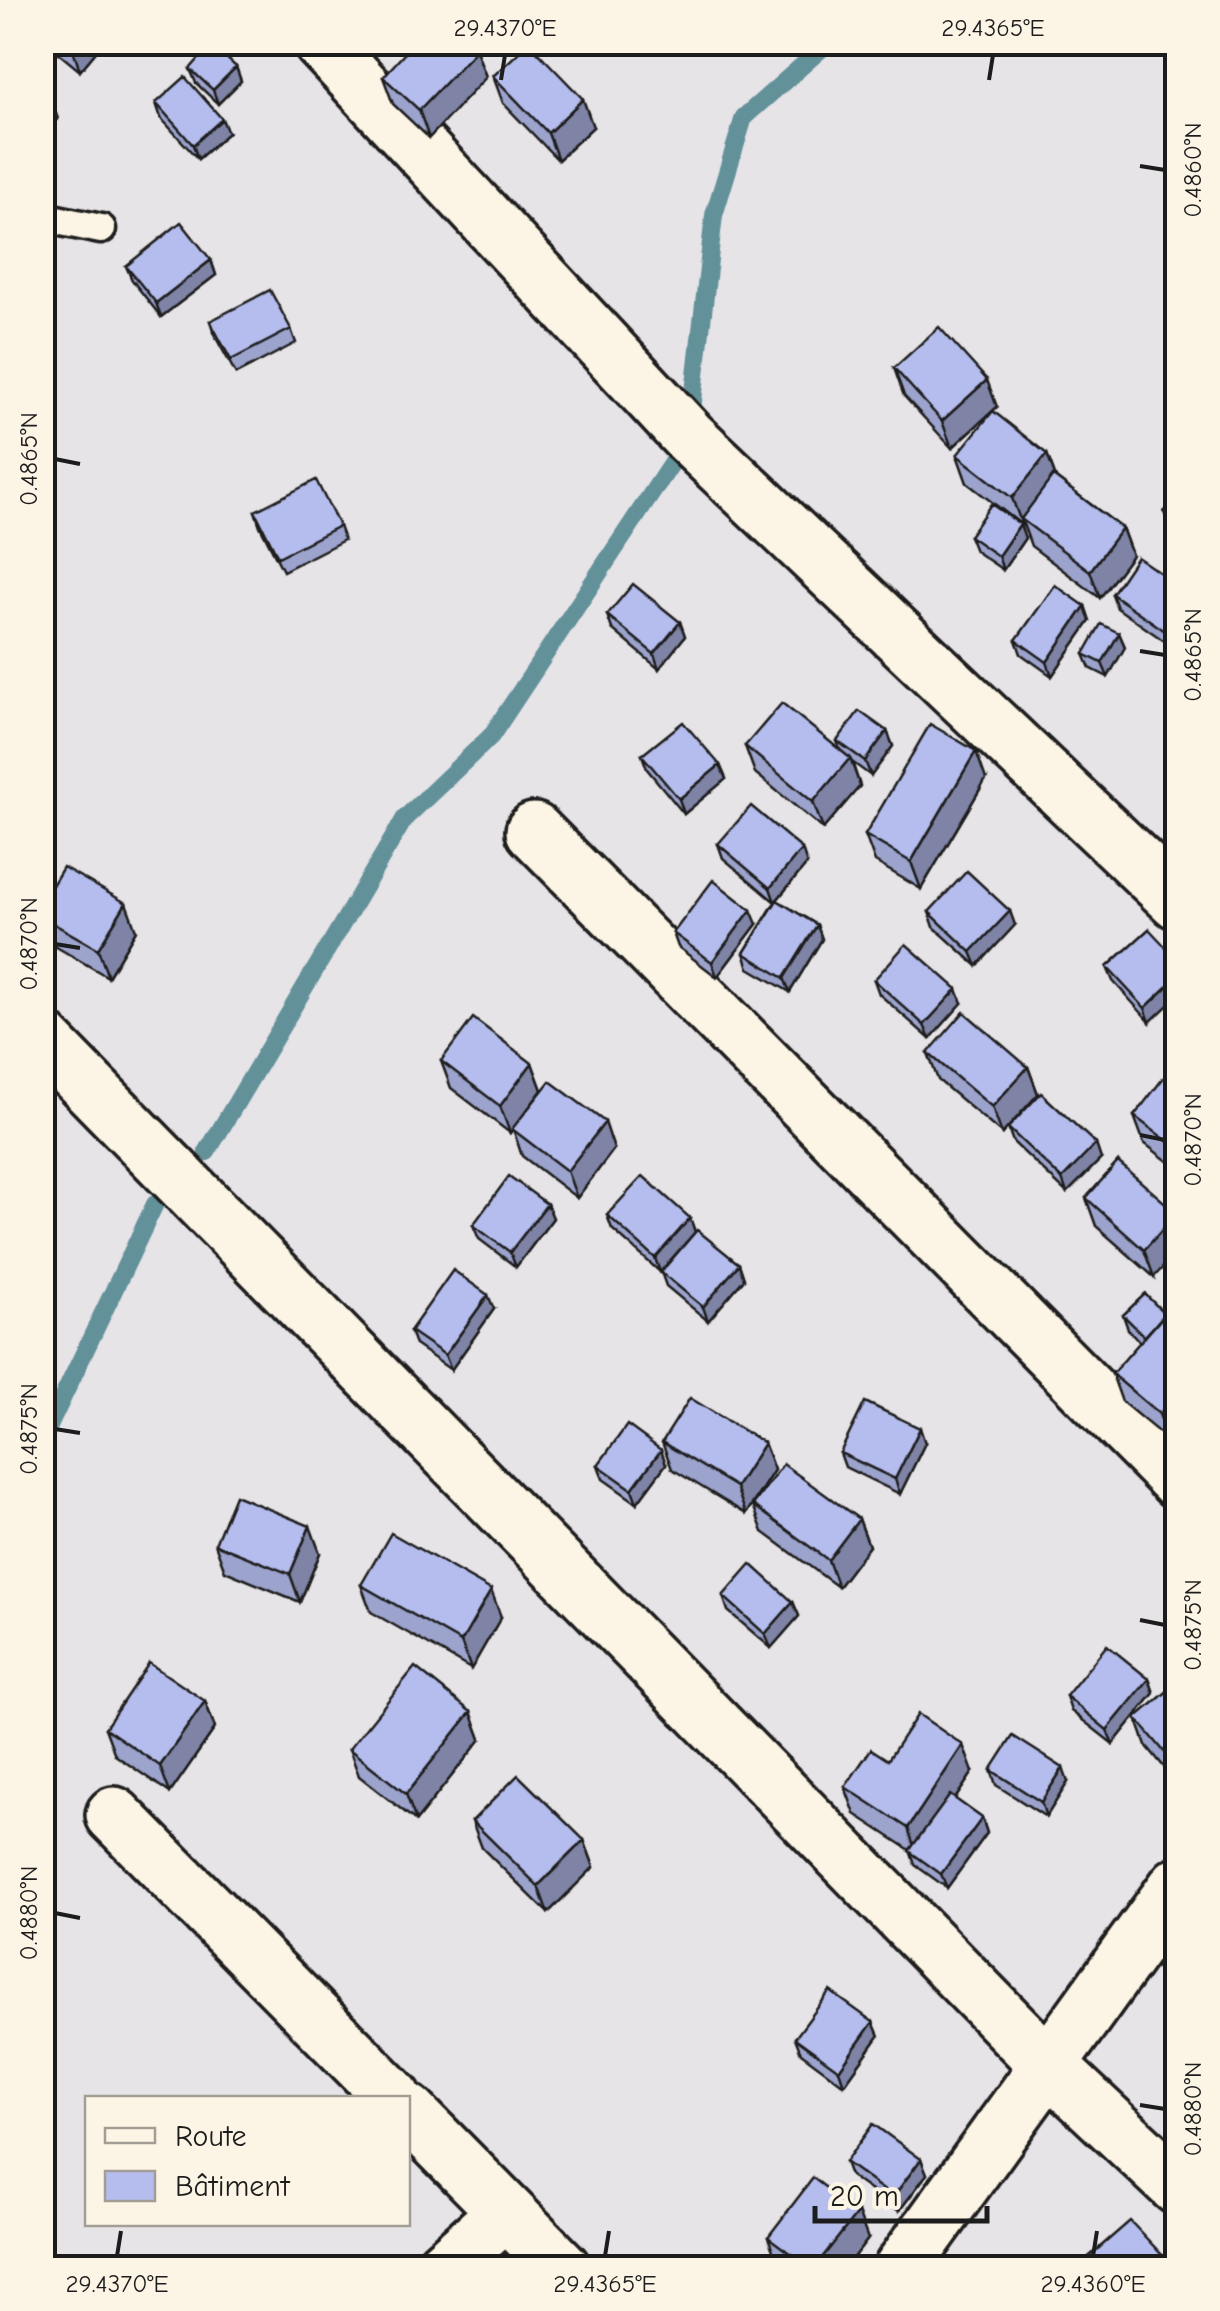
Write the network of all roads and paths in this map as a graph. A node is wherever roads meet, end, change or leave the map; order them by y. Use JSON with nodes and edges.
{"nodes":[{"id":1,"x":321,"y":42,"type":"edge"},
{"id":2,"x":42,"y":218,"type":"edge"},
{"id":3,"x":102,"y":229,"type":"dead end"},
{"id":4,"x":534,"y":831,"type":"dead end"},
{"id":5,"x":1178,"y":901,"type":"edge"},
{"id":6,"x":42,"y":1039,"type":"edge"},
{"id":7,"x":1178,"y":1480,"type":"edge"},
{"id":8,"x":114,"y":1816,"type":"dead end"},
{"id":9,"x":1178,"y":1885,"type":"edge"},
{"id":10,"x":1048,"y":2065,"type":"junction"},
{"id":11,"x":392,"y":2096,"type":"edge"},
{"id":12,"x":410,"y":2114,"type":"edge"},
{"id":13,"x":1178,"y":2188,"type":"edge"},
{"id":14,"x":506,"y":2212,"type":"junction"},
{"id":15,"x":444,"y":2268,"type":"edge"},
{"id":16,"x":562,"y":2268,"type":"edge"},
{"id":17,"x":902,"y":2268,"type":"edge"}],
"edges":[{"from":1,"to":5,"type":"street"},
{"from":2,"to":3,"type":"lane"},
{"from":4,"to":7,"type":"street"},
{"from":6,"to":10,"type":"street"},
{"from":8,"to":11,"type":"street"},
{"from":9,"to":10,"type":"street"},
{"from":10,"to":13,"type":"street"},
{"from":10,"to":17,"type":"street"},
{"from":12,"to":14,"type":"street"},
{"from":14,"to":15,"type":"street"},
{"from":14,"to":16,"type":"street"}]}
